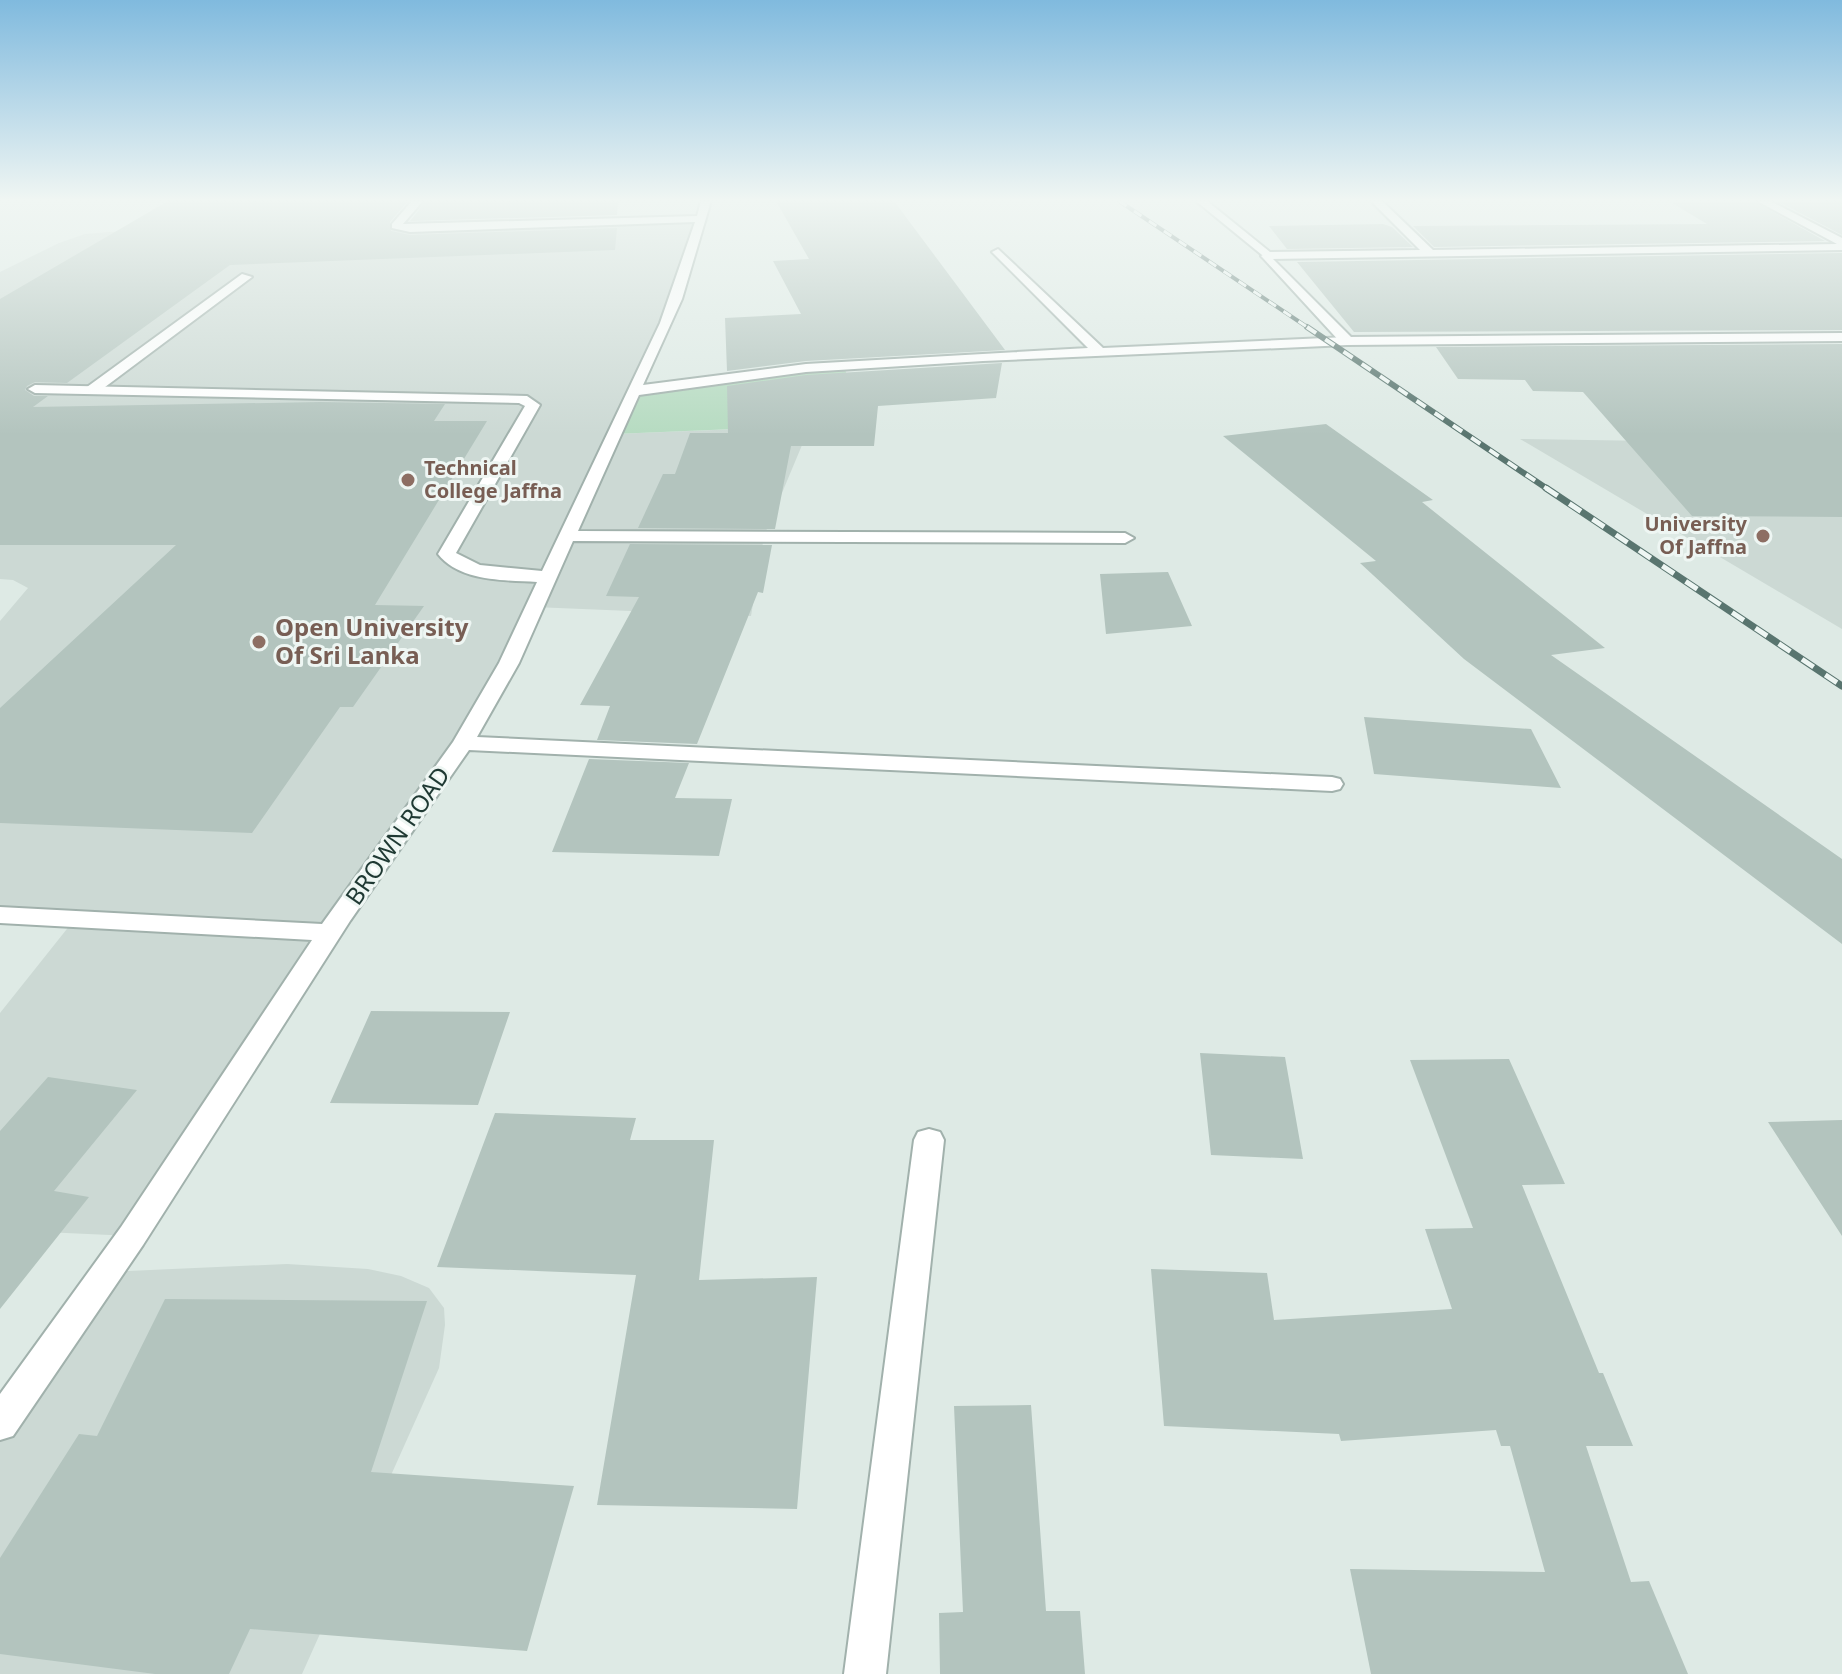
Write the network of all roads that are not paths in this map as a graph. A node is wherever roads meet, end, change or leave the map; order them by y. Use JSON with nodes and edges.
{"nodes":[{"id":1,"x":243,"y":279,"type":"edge"},
{"id":2,"x":679,"y":279,"type":"edge"},
{"id":3,"x":1026,"y":279,"type":"edge"},
{"id":4,"x":1289,"y":279,"type":"edge"},
{"id":5,"x":1842,"y":337,"type":"edge"},
{"id":6,"x":1347,"y":341,"type":"junction"},
{"id":7,"x":1102,"y":354,"type":"junction"},
{"id":8,"x":35,"y":389,"type":"dead end"},
{"id":9,"x":92,"y":390,"type":"junction"},
{"id":10,"x":633,"y":391,"type":"junction"},
{"id":11,"x":567,"y":536,"type":"junction"},
{"id":12,"x":1125,"y":538,"type":"dead end"},
{"id":13,"x":548,"y":577,"type":"junction"},
{"id":14,"x":463,"y":743,"type":"junction"},
{"id":15,"x":1332,"y":784,"type":"dead end"},
{"id":16,"x":0,"y":915,"type":"edge"},
{"id":17,"x":331,"y":933,"type":"junction"},
{"id":18,"x":929,"y":1140,"type":"dead end"},
{"id":19,"x":0,"y":1424,"type":"edge"},
{"id":20,"x":865,"y":1674,"type":"edge"}],
"edges":[{"from":1,"to":9,"type":"street"},
{"from":2,"to":10,"type":"street","name":"BROWN ROAD"},
{"from":3,"to":7,"type":"street"},
{"from":4,"to":6,"type":"street"},
{"from":5,"to":6,"type":"street"},
{"from":6,"to":7,"type":"street"},
{"from":7,"to":10,"type":"street"},
{"from":8,"to":9,"type":"street"},
{"from":9,"to":13,"type":"street"},
{"from":10,"to":11,"type":"street","name":"BROWN ROAD"},
{"from":11,"to":12,"type":"street"},
{"from":11,"to":13,"type":"street","name":"BROWN ROAD"},
{"from":13,"to":14,"type":"street","name":"BROWN ROAD"},
{"from":14,"to":15,"type":"street"},
{"from":14,"to":17,"type":"street","name":"BROWN ROAD"},
{"from":16,"to":17,"type":"street"},
{"from":17,"to":19,"type":"street","name":"BROWN ROAD"},
{"from":18,"to":20,"type":"street"}]}
